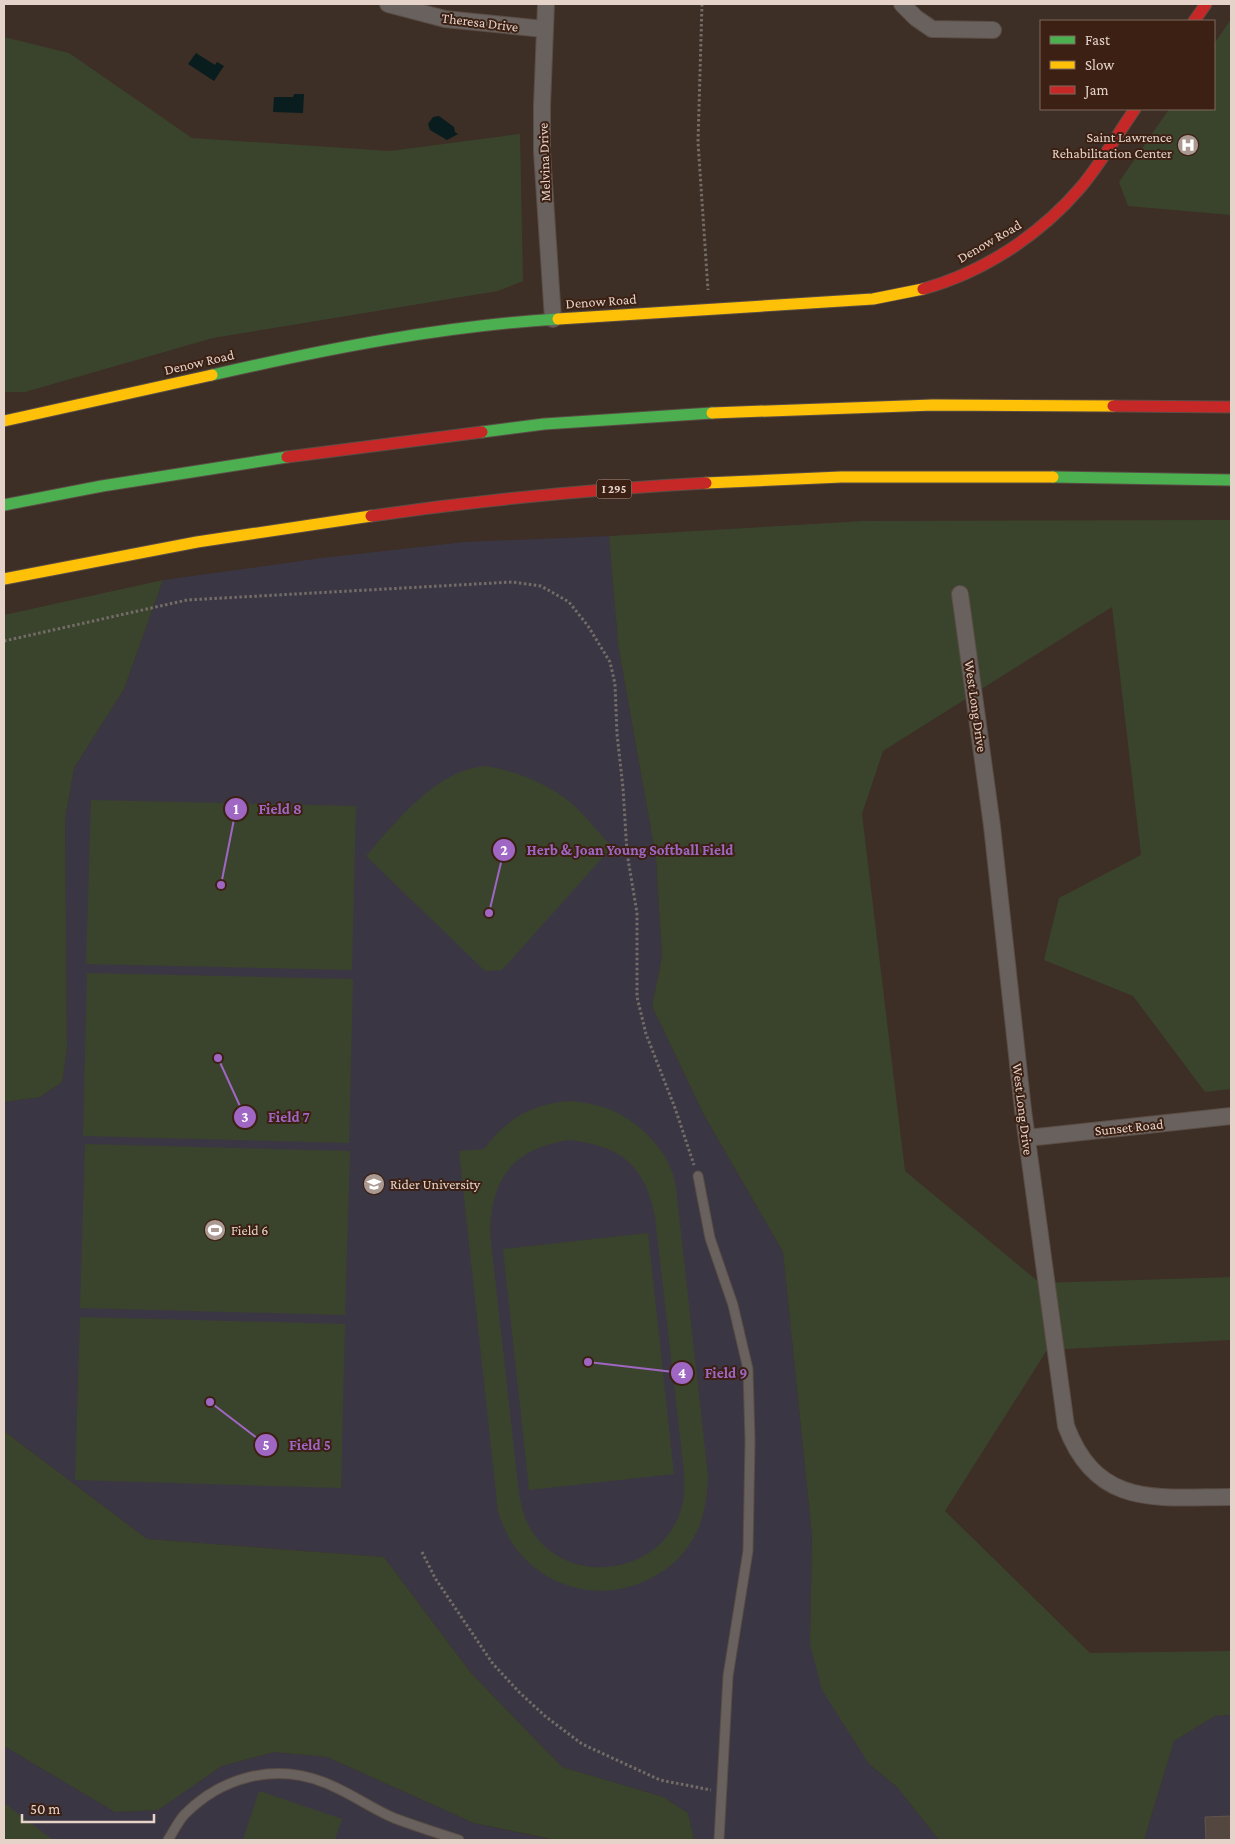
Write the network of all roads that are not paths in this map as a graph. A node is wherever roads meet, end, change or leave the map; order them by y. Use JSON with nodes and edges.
{"nodes":[{"id":1,"x":388,"y":4,"type":"edge"},
{"id":2,"x":546,"y":4,"type":"edge"},
{"id":3,"x":902,"y":4,"type":"edge"},
{"id":4,"x":1206,"y":4,"type":"edge"},
{"id":5,"x":1195,"y":20,"type":"edge"},
{"id":6,"x":544,"y":28,"type":"junction"},
{"id":7,"x":993,"y":30,"type":"dead end"},
{"id":8,"x":1134,"y":110,"type":"edge"},
{"id":9,"x":553,"y":319,"type":"junction"},
{"id":10,"x":1231,"y":406,"type":"edge"},
{"id":11,"x":4,"y":421,"type":"edge"},
{"id":12,"x":1231,"y":480,"type":"edge"},
{"id":13,"x":4,"y":505,"type":"edge"},
{"id":14,"x":4,"y":579,"type":"edge"},
{"id":15,"x":960,"y":594,"type":"dead end"},
{"id":16,"x":1231,"y":1116,"type":"edge"},
{"id":17,"x":1027,"y":1138,"type":"junction"},
{"id":18,"x":698,"y":1176,"type":"road end"},
{"id":19,"x":1231,"y":1497,"type":"edge"},
{"id":20,"x":168,"y":1840,"type":"edge"},
{"id":21,"x":459,"y":1840,"type":"edge"},
{"id":22,"x":719,"y":1840,"type":"edge"}],
"edges":[{"from":1,"to":6,"type":"street","name":"Theresa Drive"},
{"from":2,"to":6,"type":"street","name":"Melvina Drive"},
{"from":3,"to":7,"type":"street"},
{"from":4,"to":5,"type":"main road"},
{"from":6,"to":9,"type":"street","name":"Melvina Drive"},
{"from":8,"to":9,"type":"main road","name":"Denow Road"},
{"from":9,"to":11,"type":"main road","name":"Denow Road"},
{"from":10,"to":13,"type":"main road"},
{"from":12,"to":14,"type":"main road","number":"I 295"},
{"from":15,"to":17,"type":"street","name":"West Long Drive"},
{"from":16,"to":17,"type":"street","name":"Sunset Road"},
{"from":17,"to":19,"type":"street","name":"West Long Drive"},
{"from":18,"to":22,"type":"lane"},
{"from":20,"to":21,"type":"lane"}]}
